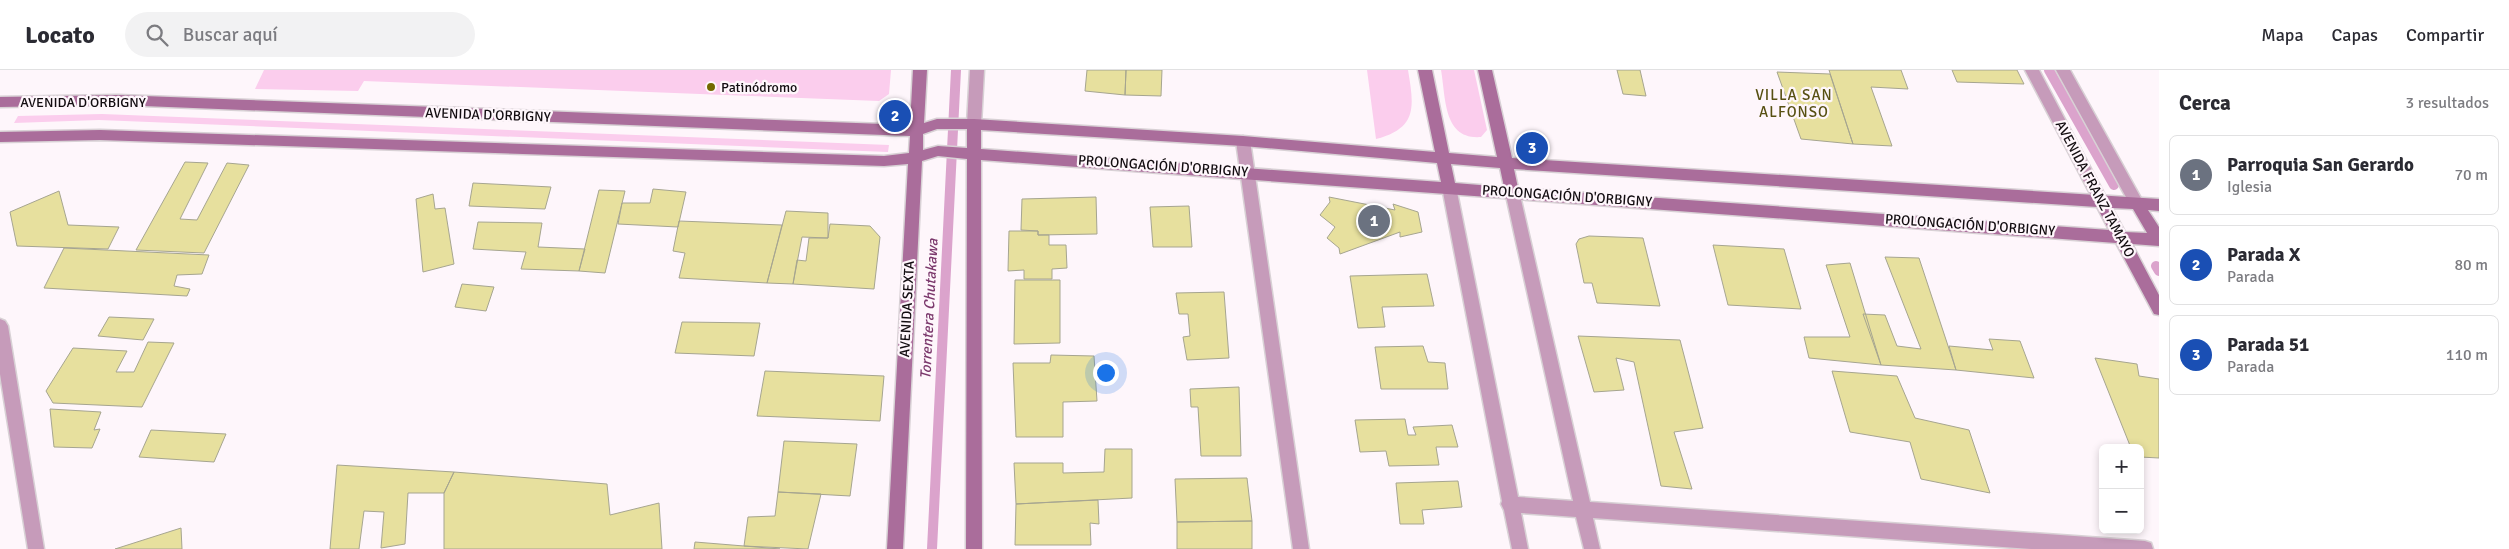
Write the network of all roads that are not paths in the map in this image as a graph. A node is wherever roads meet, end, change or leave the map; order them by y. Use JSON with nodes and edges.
{"nodes":[{"id":1,"x":920,"y":70,"type":"edge"},
{"id":2,"x":977,"y":70,"type":"edge"},
{"id":3,"x":1425,"y":70,"type":"edge"},
{"id":4,"x":1485,"y":70,"type":"edge"},
{"id":5,"x":2032,"y":70,"type":"edge"},
{"id":6,"x":2063,"y":70,"type":"edge"},
{"id":7,"x":0,"y":102,"type":"edge"},
{"id":8,"x":973,"y":124,"type":"junction"},
{"id":9,"x":917,"y":131,"type":"junction"},
{"id":10,"x":0,"y":137,"type":"edge"},
{"id":11,"x":1243,"y":141,"type":"junction"},
{"id":12,"x":972,"y":153,"type":"junction"},
{"id":13,"x":1441,"y":157,"type":"junction"},
{"id":14,"x":915,"y":158,"type":"junction"},
{"id":15,"x":1507,"y":163,"type":"junction"},
{"id":16,"x":1248,"y":172,"type":"junction"},
{"id":17,"x":1449,"y":188,"type":"junction"},
{"id":18,"x":1512,"y":191,"type":"junction"},
{"id":19,"x":2101,"y":200,"type":"junction"},
{"id":20,"x":2137,"y":204,"type":"junction"},
{"id":21,"x":2159,"y":205,"type":"edge"},
{"id":22,"x":2120,"y":236,"type":"junction"},
{"id":23,"x":2159,"y":240,"type":"edge"},
{"id":24,"x":2159,"y":309,"type":"edge"},
{"id":25,"x":0,"y":326,"type":"edge"},
{"id":26,"x":1509,"y":504,"type":"junction"},
{"id":27,"x":1582,"y":508,"type":"junction"},
{"id":28,"x":36,"y":549,"type":"edge"},
{"id":29,"x":895,"y":549,"type":"edge"},
{"id":30,"x":974,"y":549,"type":"edge"},
{"id":31,"x":1301,"y":549,"type":"edge"},
{"id":32,"x":1520,"y":549,"type":"edge"},
{"id":33,"x":1592,"y":549,"type":"edge"},
{"id":34,"x":2145,"y":549,"type":"edge"}],
"edges":[{"from":1,"to":9,"type":"main road","name":"AVENIDA SEXTA"},
{"from":2,"to":8,"type":"street"},
{"from":3,"to":13,"type":"main road"},
{"from":4,"to":15,"type":"main road"},
{"from":5,"to":19,"type":"street","name":"AVENIDA FRANZ TAMAYO"},
{"from":6,"to":20,"type":"street","name":"AVENIDA FRANZ TAMAYO"},
{"from":7,"to":9,"type":"main road","name":"AVENIDA D'ORBIGNY"},
{"from":8,"to":9,"type":"main road","name":"AVENIDA D'ORBIGNY"},
{"from":8,"to":11,"type":"main road","name":"PROLONGACIÓN D'ORBIGNY"},
{"from":8,"to":12,"type":"main road"},
{"from":9,"to":14,"type":"main road","name":"AVENIDA SEXTA"},
{"from":10,"to":14,"type":"main road"},
{"from":11,"to":13,"type":"main road","name":"PROLONGACIÓN D'ORBIGNY"},
{"from":11,"to":16,"type":"street"},
{"from":12,"to":14,"type":"main road"},
{"from":12,"to":16,"type":"main road","name":"PROLONGACIÓN D'ORBIGNY"},
{"from":12,"to":30,"type":"main road"},
{"from":13,"to":15,"type":"main road","name":"PROLONGACIÓN D'ORBIGNY"},
{"from":13,"to":17,"type":"main road"},
{"from":14,"to":29,"type":"main road","name":"AVENIDA SEXTA"},
{"from":15,"to":18,"type":"main road"},
{"from":15,"to":19,"type":"main road","name":"PROLONGACIÓN D'ORBIGNY"},
{"from":16,"to":17,"type":"main road","name":"PROLONGACIÓN D'ORBIGNY"},
{"from":16,"to":31,"type":"street"},
{"from":17,"to":18,"type":"main road","name":"PROLONGACIÓN D'ORBIGNY"},
{"from":17,"to":26,"type":"street"},
{"from":18,"to":22,"type":"main road","name":"PROLONGACIÓN D'ORBIGNY"},
{"from":18,"to":27,"type":"street"},
{"from":19,"to":20,"type":"main road","name":"PROLONGACIÓN D'ORBIGNY"},
{"from":19,"to":22,"type":"main road","name":"AVENIDA FRANZ TAMAYO"},
{"from":20,"to":21,"type":"main road","name":"PROLONGACIÓN D'ORBIGNY"},
{"from":20,"to":23,"type":"main road","name":"AVENIDA FRANZ TAMAYO"},
{"from":22,"to":23,"type":"main road","name":"PROLONGACIÓN D'ORBIGNY"},
{"from":22,"to":24,"type":"main road","name":"AVENIDA FRANZ TAMAYO"},
{"from":25,"to":28,"type":"street"},
{"from":26,"to":27,"type":"street"},
{"from":26,"to":32,"type":"street"},
{"from":27,"to":33,"type":"street"},
{"from":27,"to":34,"type":"street"}]}
